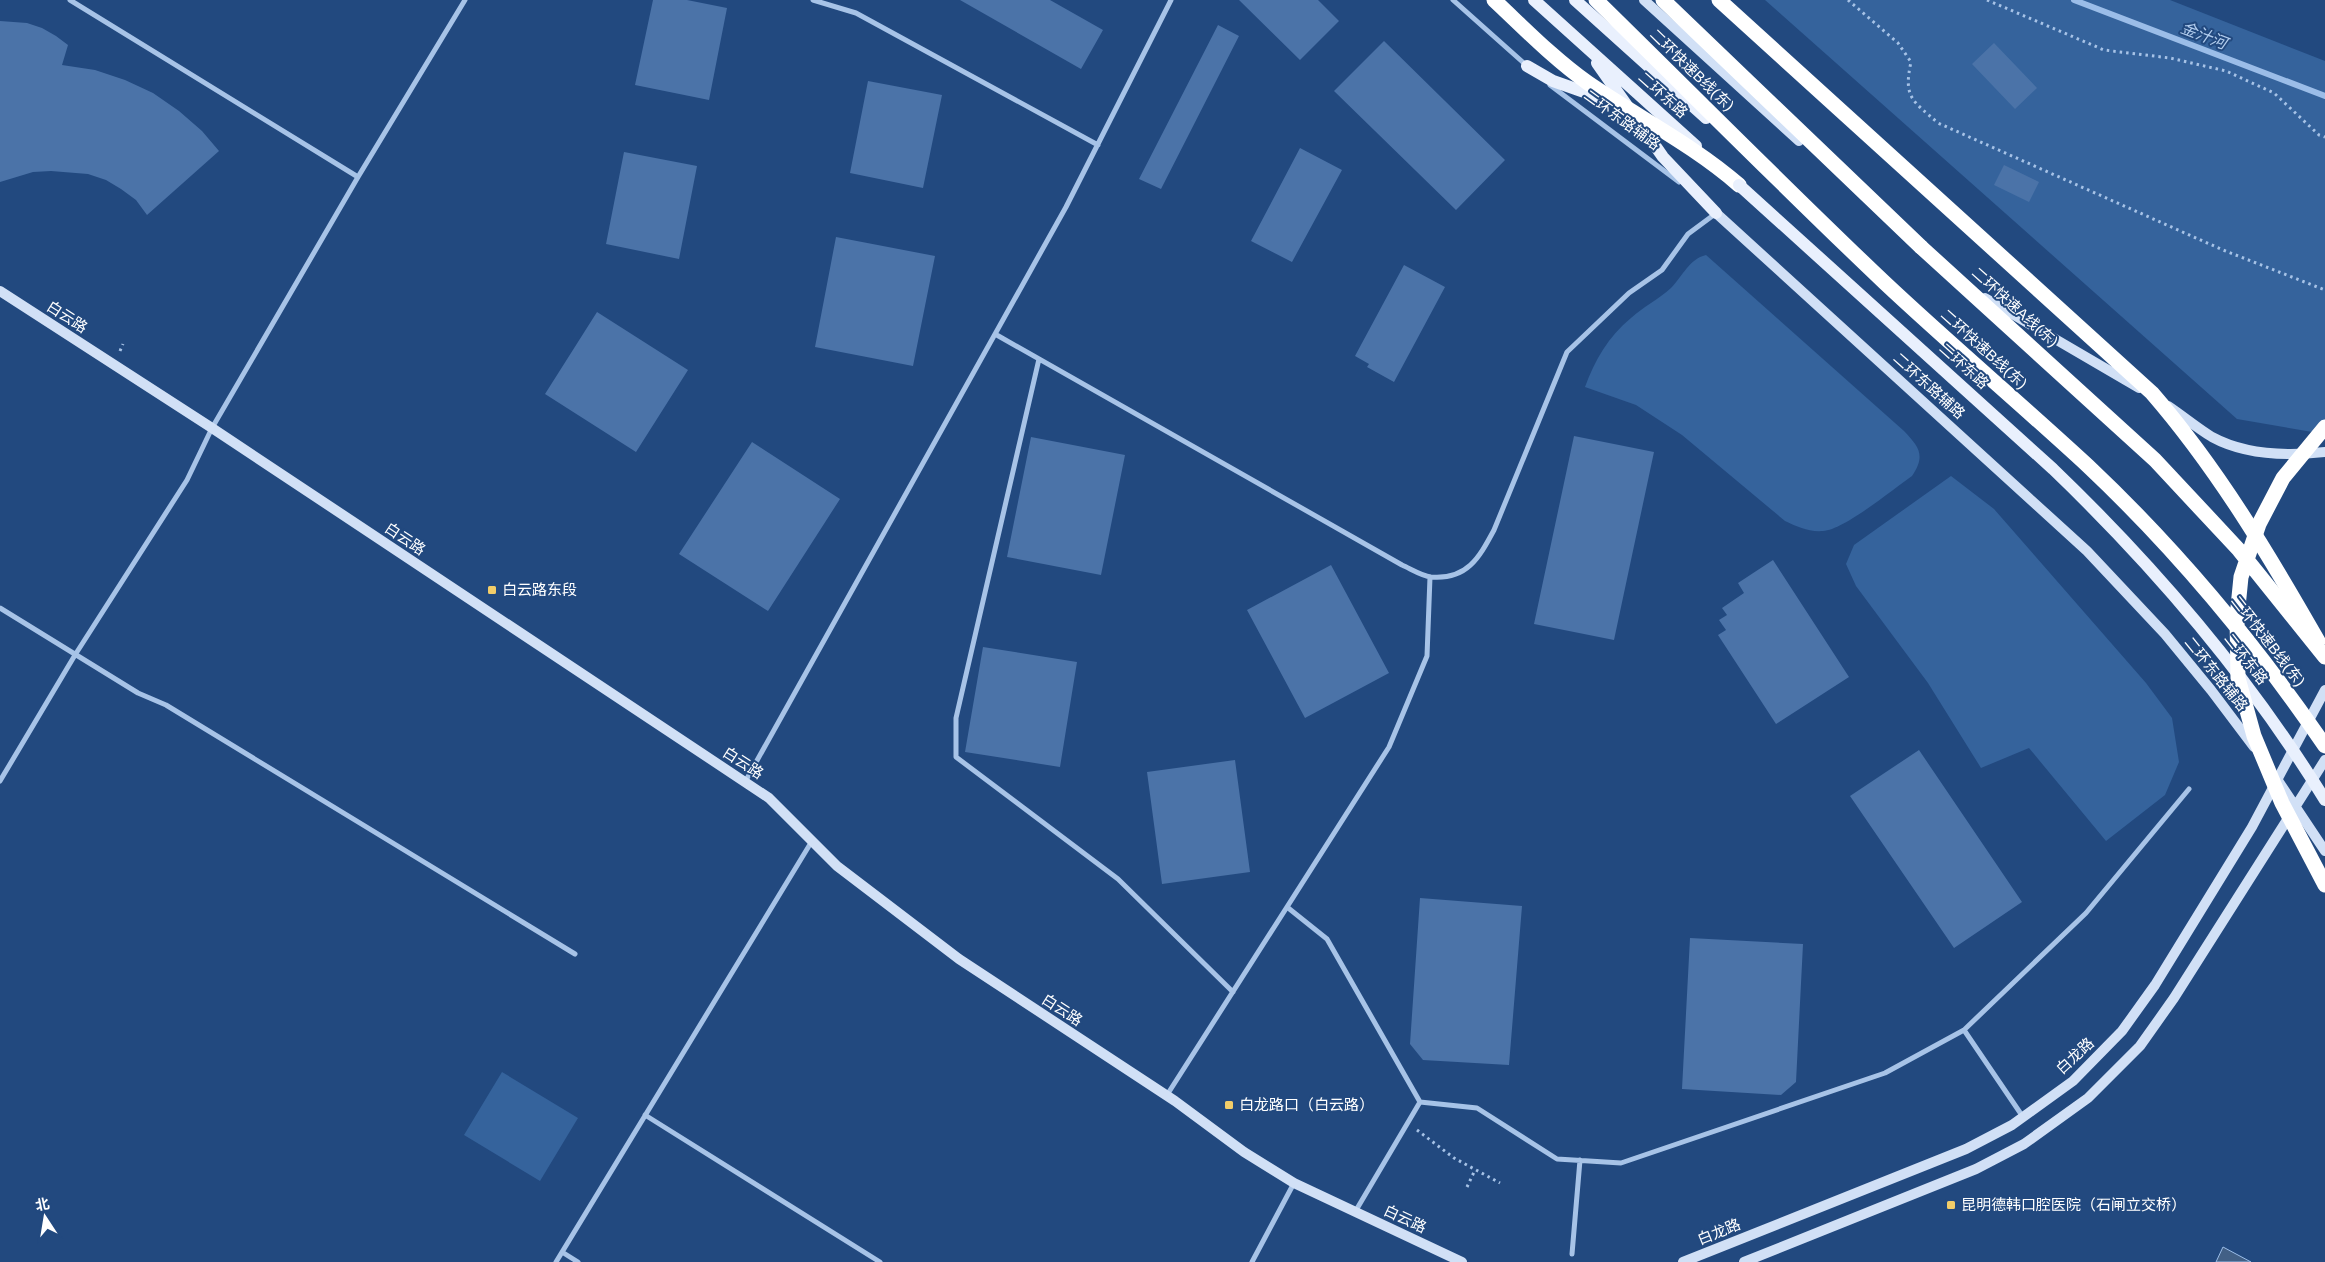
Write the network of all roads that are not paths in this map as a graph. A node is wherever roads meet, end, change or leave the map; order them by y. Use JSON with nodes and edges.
{"nodes":[{"id":1,"x":70,"y":0,"type":"edge"},
{"id":2,"x":465,"y":0,"type":"edge"},
{"id":3,"x":813,"y":0,"type":"edge"},
{"id":4,"x":1171,"y":0,"type":"edge"},
{"id":5,"x":1453,"y":0,"type":"edge"},
{"id":6,"x":1494,"y":0,"type":"edge"},
{"id":7,"x":1534,"y":0,"type":"edge"},
{"id":8,"x":1575,"y":0,"type":"edge"},
{"id":9,"x":1596,"y":0,"type":"edge"},
{"id":10,"x":1644,"y":0,"type":"edge"},
{"id":11,"x":1663,"y":0,"type":"edge"},
{"id":12,"x":1719,"y":0,"type":"edge"},
{"id":13,"x":1567,"y":30,"type":"junction"},
{"id":14,"x":1527,"y":66,"type":"junction"},
{"id":15,"x":1627,"y":107,"type":"junction"},
{"id":16,"x":1098,"y":145,"type":"junction"},
{"id":17,"x":358,"y":177,"type":"junction"},
{"id":18,"x":1739,"y":185,"type":"junction"},
{"id":19,"x":1716,"y":213,"type":"junction"},
{"id":20,"x":1949,"y":276,"type":"junction"},
{"id":21,"x":0,"y":291,"type":"edge"},
{"id":22,"x":995,"y":334,"type":"junction"},
{"id":23,"x":1039,"y":359,"type":"junction"},
{"id":24,"x":2158,"y":400,"type":"junction"},
{"id":25,"x":2325,"y":427,"type":"edge"},
{"id":26,"x":212,"y":428,"type":"junction"},
{"id":27,"x":2325,"y":452,"type":"edge"},
{"id":28,"x":1430,"y":577,"type":"junction"},
{"id":29,"x":0,"y":608,"type":"edge"},
{"id":30,"x":2325,"y":653,"type":"edge"},
{"id":31,"x":75,"y":655,"type":"junction"},
{"id":32,"x":2325,"y":657,"type":"edge"},
{"id":33,"x":2325,"y":690,"type":"edge"},
{"id":34,"x":2325,"y":748,"type":"edge"},
{"id":35,"x":2325,"y":760,"type":"edge"},
{"id":36,"x":0,"y":781,"type":"edge"},
{"id":37,"x":2278,"y":781,"type":"junction"},
{"id":38,"x":745,"y":782,"type":"junction"},
{"id":39,"x":2189,"y":789,"type":"dead end"},
{"id":40,"x":2325,"y":800,"type":"edge"},
{"id":41,"x":2296,"y":807,"type":"junction"},
{"id":42,"x":812,"y":841,"type":"junction"},
{"id":43,"x":2325,"y":851,"type":"edge"},
{"id":44,"x":2325,"y":886,"type":"edge"},
{"id":45,"x":1287,"y":907,"type":"junction"},
{"id":46,"x":575,"y":954,"type":"dead end"},
{"id":47,"x":1233,"y":992,"type":"junction"},
{"id":48,"x":1964,"y":1030,"type":"junction"},
{"id":49,"x":1167,"y":1096,"type":"junction"},
{"id":50,"x":1420,"y":1102,"type":"junction"},
{"id":51,"x":645,"y":1115,"type":"junction"},
{"id":52,"x":2023,"y":1117,"type":"junction"},
{"id":53,"x":1580,"y":1160,"type":"junction"},
{"id":54,"x":1294,"y":1183,"type":"junction"},
{"id":55,"x":1355,"y":1212,"type":"junction"},
{"id":56,"x":562,"y":1252,"type":"junction"},
{"id":57,"x":1572,"y":1254,"type":"dead end"},
{"id":58,"x":556,"y":1262,"type":"edge"},
{"id":59,"x":578,"y":1262,"type":"edge"},
{"id":60,"x":880,"y":1262,"type":"edge"},
{"id":61,"x":1252,"y":1262,"type":"edge"},
{"id":62,"x":1462,"y":1262,"type":"edge"},
{"id":63,"x":1683,"y":1262,"type":"edge"},
{"id":64,"x":1744,"y":1262,"type":"edge"}],
"edges":[{"from":1,"to":17,"type":"street"},
{"from":2,"to":17,"type":"street"},
{"from":3,"to":16,"type":"street"},
{"from":4,"to":16,"type":"street"},
{"from":5,"to":14,"type":"street","name":"二环东路辅路"},
{"from":6,"to":15,"type":"highway"},
{"from":7,"to":13,"type":"main road","name":"二环东路"},
{"from":8,"to":34,"type":"main road","name":"二环东路","bridge":true},
{"from":9,"to":34,"type":"highway","name":"二环快速B线(东)","bridge":true},
{"from":10,"to":20,"type":"street"},
{"from":11,"to":32,"type":"highway","name":"二环快速A线(东)","bridge":true},
{"from":12,"to":24,"type":"highway"},
{"from":13,"to":15,"type":"main road"},
{"from":13,"to":18,"type":"main road","name":"二环东路"},
{"from":14,"to":15,"type":"main road"},
{"from":14,"to":19,"type":"street","name":"二环东路辅路"},
{"from":15,"to":18,"type":"highway"},
{"from":15,"to":19,"type":"main road"},
{"from":16,"to":22,"type":"street"},
{"from":17,"to":26,"type":"street"},
{"from":18,"to":40,"type":"main road","name":"二环东路","bridge":true},
{"from":19,"to":28,"type":"street"},
{"from":19,"to":37,"type":"street","name":"二环东路辅路"},
{"from":20,"to":24,"type":"street"},
{"from":20,"to":32,"type":"street"},
{"from":21,"to":26,"type":"street","name":"白云路"},
{"from":22,"to":23,"type":"street"},
{"from":22,"to":38,"type":"street"},
{"from":23,"to":28,"type":"street"},
{"from":23,"to":47,"type":"street"},
{"from":24,"to":27,"type":"street"},
{"from":24,"to":30,"type":"highway"},
{"from":25,"to":44,"type":"highway","bridge":true},
{"from":26,"to":31,"type":"street"},
{"from":26,"to":38,"type":"street","name":"白云路"},
{"from":28,"to":45,"type":"street"},
{"from":29,"to":31,"type":"street"},
{"from":31,"to":36,"type":"street"},
{"from":31,"to":46,"type":"street"},
{"from":33,"to":37,"type":"street","name":"白龙路"},
{"from":35,"to":41,"type":"street"},
{"from":37,"to":41,"type":"street","name":"二环东路辅路"},
{"from":37,"to":52,"type":"street","name":"白龙路"},
{"from":38,"to":42,"type":"street","name":"白云路"},
{"from":39,"to":48,"type":"street"},
{"from":41,"to":43,"type":"street","name":"二环东路辅路"},
{"from":41,"to":64,"type":"street"},
{"from":42,"to":49,"type":"street","name":"白云路"},
{"from":42,"to":51,"type":"street"},
{"from":45,"to":47,"type":"street"},
{"from":45,"to":50,"type":"street"},
{"from":47,"to":49,"type":"street"},
{"from":48,"to":52,"type":"street"},
{"from":48,"to":53,"type":"street"},
{"from":49,"to":54,"type":"street","name":"白云路"},
{"from":50,"to":53,"type":"street"},
{"from":50,"to":55,"type":"street"},
{"from":51,"to":56,"type":"street"},
{"from":51,"to":60,"type":"street"},
{"from":52,"to":63,"type":"street","name":"白龙路"},
{"from":53,"to":57,"type":"street"},
{"from":54,"to":55,"type":"street","name":"白云路"},
{"from":54,"to":61,"type":"street"},
{"from":55,"to":62,"type":"street","name":"白云路"},
{"from":56,"to":58,"type":"street"},
{"from":56,"to":59,"type":"street"}]}
